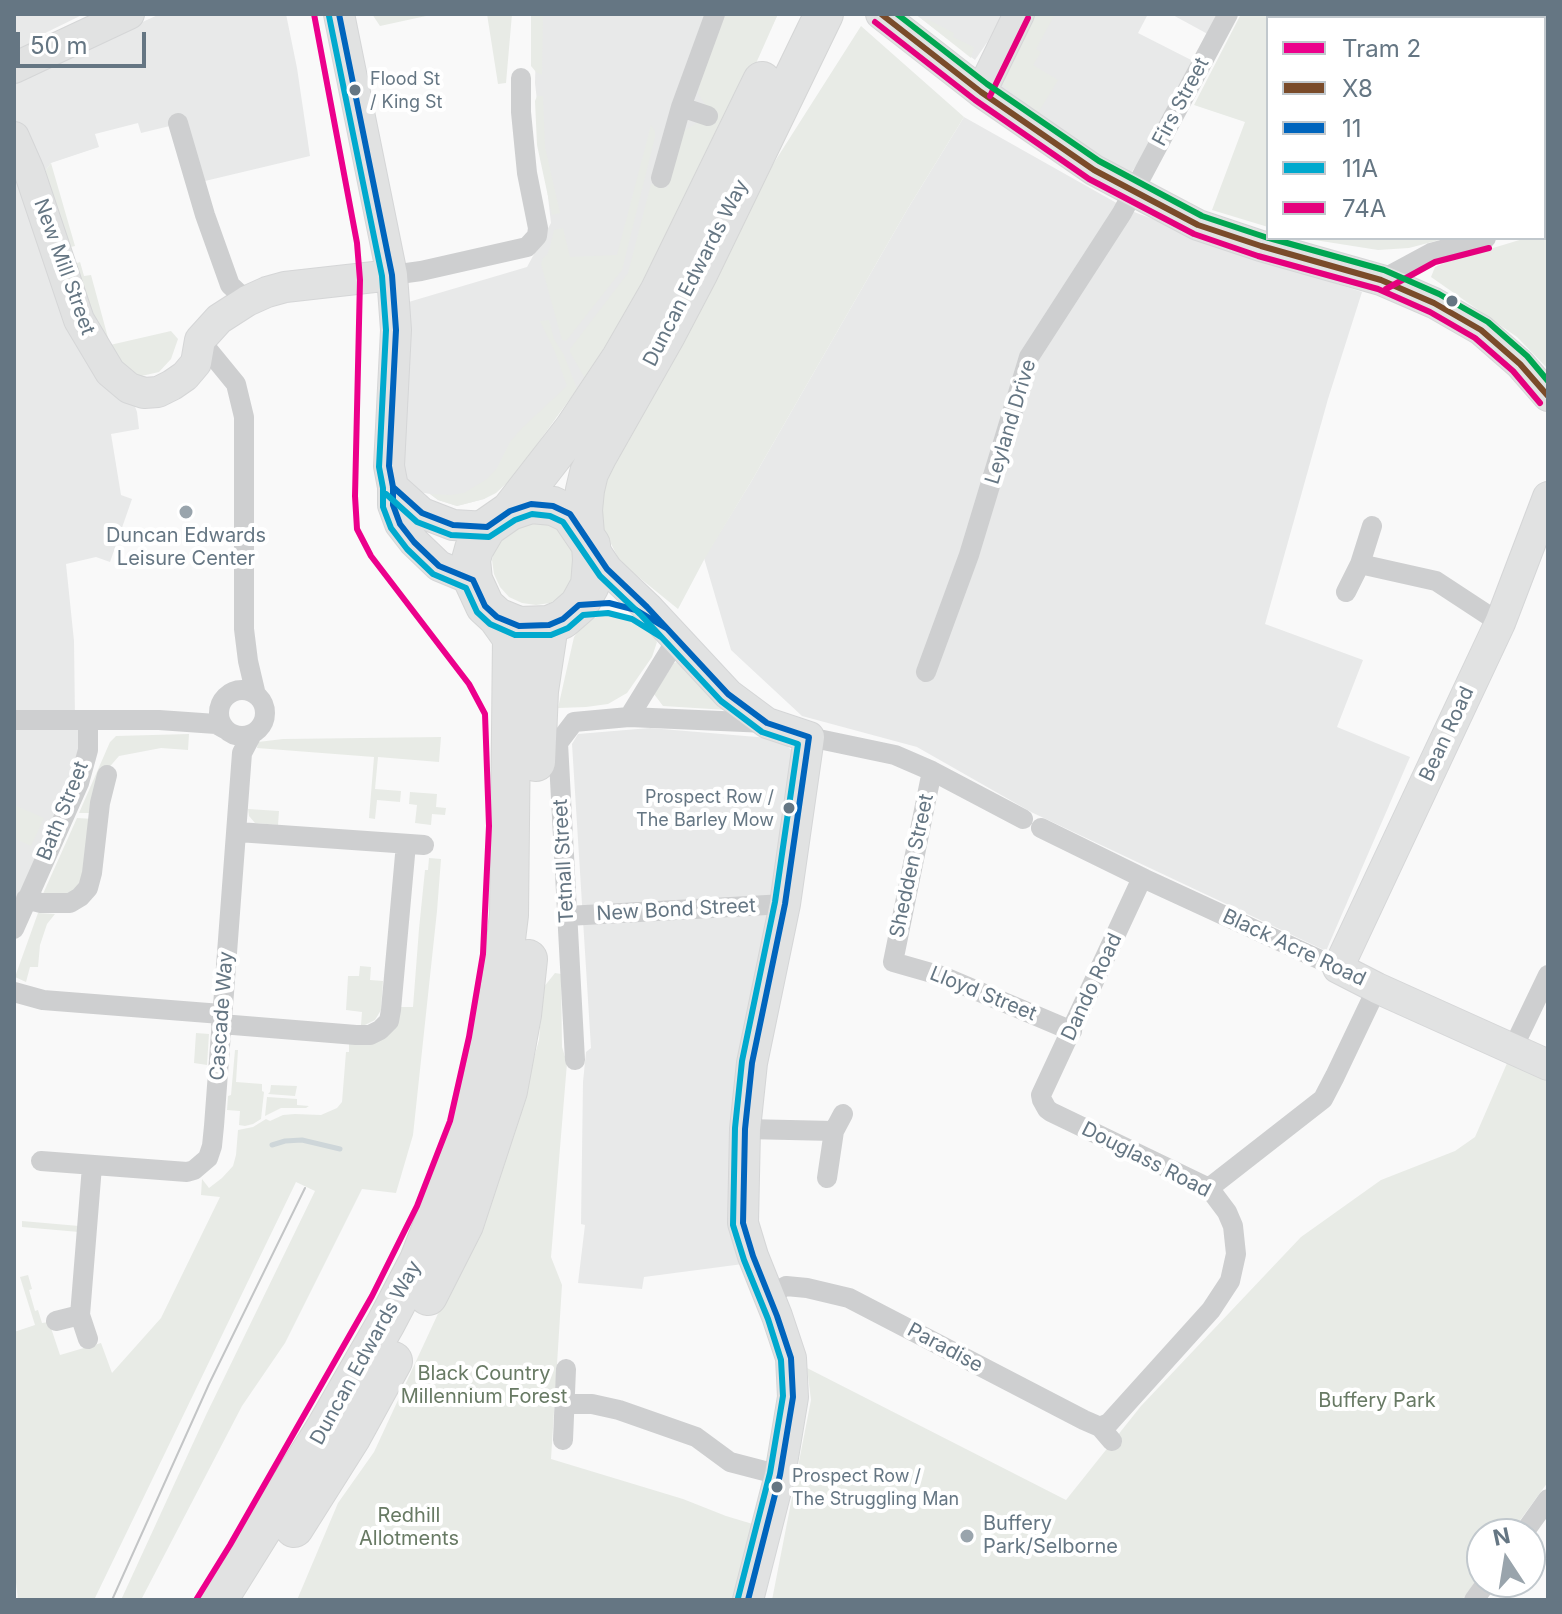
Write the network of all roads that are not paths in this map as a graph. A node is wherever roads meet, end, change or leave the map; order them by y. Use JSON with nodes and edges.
{"nodes":[{"id":1,"x":129,"y":14,"type":"edge"},
{"id":2,"x":339,"y":14,"type":"edge"},
{"id":3,"x":715,"y":14,"type":"edge"},
{"id":4,"x":794,"y":14,"type":"edge"},
{"id":5,"x":824,"y":14,"type":"edge"},
{"id":6,"x":881,"y":14,"type":"edge"},
{"id":7,"x":1019,"y":14,"type":"edge"},
{"id":8,"x":1228,"y":14,"type":"edge"},
{"id":9,"x":14,"y":68,"type":"edge"},
{"id":10,"x":521,"y":78,"type":"dead end"},
{"id":11,"x":981,"y":92,"type":"junction"},
{"id":12,"x":681,"y":107,"type":"junction"},
{"id":13,"x":708,"y":116,"type":"dead end"},
{"id":14,"x":178,"y":123,"type":"dead end"},
{"id":15,"x":14,"y":137,"type":"edge"},
{"id":16,"x":661,"y":178,"type":"dead end"},
{"id":17,"x":1134,"y":190,"type":"junction"},
{"id":18,"x":1479,"y":240,"type":"edge"},
{"id":19,"x":392,"y":275,"type":"junction"},
{"id":20,"x":1381,"y":280,"type":"junction"},
{"id":21,"x":247,"y":301,"type":"junction"},
{"id":22,"x":200,"y":340,"type":"junction"},
{"id":23,"x":1548,"y":396,"type":"edge"},
{"id":24,"x":393,"y":487,"type":"junction"},
{"id":25,"x":1548,"y":497,"type":"edge"},
{"id":26,"x":498,"y":519,"type":"junction"},
{"id":27,"x":1372,"y":526,"type":"dead end"},
{"id":28,"x":588,"y":539,"type":"junction"},
{"id":29,"x":1360,"y":564,"type":"junction"},
{"id":30,"x":473,"y":580,"type":"junction"},
{"id":31,"x":1346,"y":592,"type":"dead end"},
{"id":32,"x":564,"y":615,"type":"junction"},
{"id":33,"x":497,"y":617,"type":"junction"},
{"id":34,"x":1500,"y":623,"type":"junction"},
{"id":35,"x":244,"y":629,"type":"junction"},
{"id":36,"x":671,"y":633,"type":"junction"},
{"id":37,"x":926,"y":672,"type":"dead end"},
{"id":38,"x":256,"y":695,"type":"junction"},
{"id":39,"x":225,"y":699,"type":"junction"},
{"id":40,"x":629,"y":717,"type":"junction"},
{"id":41,"x":14,"y":720,"type":"edge"},
{"id":42,"x":88,"y":720,"type":"junction"},
{"id":43,"x":159,"y":720,"type":"junction"},
{"id":44,"x":767,"y":723,"type":"junction"},
{"id":45,"x":809,"y":737,"type":"junction"},
{"id":46,"x":238,"y":738,"type":"junction"},
{"id":47,"x":932,"y":771,"type":"junction"},
{"id":48,"x":107,"y":775,"type":"dead end"},
{"id":49,"x":238,"y":832,"type":"junction"},
{"id":50,"x":1142,"y":878,"type":"junction"},
{"id":51,"x":26,"y":899,"type":"junction"},
{"id":52,"x":785,"y":904,"type":"junction"},
{"id":53,"x":567,"y":916,"type":"junction"},
{"id":54,"x":14,"y":929,"type":"edge"},
{"id":55,"x":893,"y":962,"type":"joint"},
{"id":56,"x":1338,"y":968,"type":"junction"},
{"id":57,"x":1548,"y":975,"type":"edge"},
{"id":58,"x":1377,"y":988,"type":"junction"},
{"id":59,"x":14,"y":992,"type":"edge"},
{"id":60,"x":221,"y":1019,"type":"junction"},
{"id":61,"x":1072,"y":1031,"type":"junction"},
{"id":62,"x":1512,"y":1050,"type":"junction"},
{"id":63,"x":575,"y":1060,"type":"dead end"},
{"id":64,"x":1548,"y":1065,"type":"edge"},
{"id":65,"x":1041,"y":1095,"type":"joint"},
{"id":66,"x":745,"y":1129,"type":"junction"},
{"id":67,"x":41,"y":1161,"type":"dead end"},
{"id":68,"x":92,"y":1166,"type":"junction"},
{"id":69,"x":827,"y":1178,"type":"dead end"},
{"id":70,"x":1209,"y":1188,"type":"junction"},
{"id":71,"x":769,"y":1295,"type":"junction"},
{"id":72,"x":80,"y":1315,"type":"junction"},
{"id":73,"x":56,"y":1321,"type":"dead end"},
{"id":74,"x":88,"y":1339,"type":"dead end"},
{"id":75,"x":566,"y":1369,"type":"dead end"},
{"id":76,"x":566,"y":1404,"type":"junction"},
{"id":77,"x":1106,"y":1434,"type":"joint"},
{"id":78,"x":563,"y":1440,"type":"dead end"},
{"id":79,"x":780,"y":1475,"type":"junction"},
{"id":80,"x":218,"y":1600,"type":"edge"},
{"id":81,"x":247,"y":1600,"type":"edge"},
{"id":82,"x":748,"y":1600,"type":"edge"}],
"edges":[{"from":1,"to":9,"type":"street"},
{"from":2,"to":19,"type":"street"},
{"from":3,"to":12,"type":"street"},
{"from":4,"to":26,"type":"highway","name":"Duncan Edwards Way"},
{"from":5,"to":28,"type":"highway","name":"Duncan Edwards Way"},
{"from":6,"to":11,"type":"street"},
{"from":7,"to":11,"type":"street"},
{"from":8,"to":17,"type":"street","name":"Firs Street"},
{"from":10,"to":19,"type":"street"},
{"from":11,"to":17,"type":"street"},
{"from":12,"to":13,"type":"street"},
{"from":12,"to":16,"type":"street"},
{"from":14,"to":21,"type":"street"},
{"from":15,"to":22,"type":"street","name":"New Mill Street"},
{"from":17,"to":20,"type":"street"},
{"from":17,"to":37,"type":"street","name":"Leyland Drive"},
{"from":18,"to":20,"type":"street"},
{"from":19,"to":21,"type":"street"},
{"from":19,"to":24,"type":"street"},
{"from":20,"to":23,"type":"street"},
{"from":21,"to":22,"type":"street"},
{"from":22,"to":35,"type":"street"},
{"from":24,"to":26,"type":"street"},
{"from":24,"to":30,"type":"street"},
{"from":25,"to":34,"type":"street","name":"Bean Road"},
{"from":26,"to":28,"type":"highway"},
{"from":26,"to":30,"type":"highway"},
{"from":27,"to":29,"type":"street"},
{"from":28,"to":32,"type":"highway"},
{"from":28,"to":36,"type":"street","name":"Black Acre Road"},
{"from":29,"to":31,"type":"street"},
{"from":29,"to":34,"type":"street"},
{"from":30,"to":33,"type":"highway"},
{"from":32,"to":33,"type":"highway"},
{"from":32,"to":36,"type":"street","name":"Black Acre Road"},
{"from":32,"to":81,"type":"highway","name":"Duncan Edwards Way"},
{"from":33,"to":80,"type":"highway","name":"Duncan Edwards Way"},
{"from":34,"to":56,"type":"street","name":"Bean Road"},
{"from":35,"to":38,"type":"street"},
{"from":35,"to":39,"type":"street"},
{"from":36,"to":40,"type":"street"},
{"from":36,"to":44,"type":"street","name":"Black Acre Road"},
{"from":38,"to":39,"type":"street"},
{"from":38,"to":46,"type":"street"},
{"from":39,"to":43,"type":"street"},
{"from":39,"to":46,"type":"street"},
{"from":40,"to":44,"type":"street","name":"Tetnall Street"},
{"from":40,"to":53,"type":"street","name":"Tetnall Street"},
{"from":41,"to":42,"type":"street"},
{"from":42,"to":43,"type":"street"},
{"from":42,"to":51,"type":"street","name":"Bath Street"},
{"from":43,"to":46,"type":"street"},
{"from":44,"to":45,"type":"street","name":"Black Acre Road"},
{"from":45,"to":47,"type":"street","name":"Black Acre Road"},
{"from":45,"to":52,"type":"street"},
{"from":46,"to":49,"type":"street","name":"Cascade Way"},
{"from":47,"to":50,"type":"street","name":"Black Acre Road"},
{"from":47,"to":55,"type":"street","name":"Shedden Street"},
{"from":48,"to":51,"type":"street","name":"Bath Street"},
{"from":49,"to":60,"type":"street","name":"Cascade Way"},
{"from":49,"to":60,"type":"street"},
{"from":50,"to":56,"type":"street","name":"Black Acre Road"},
{"from":50,"to":61,"type":"street","name":"Dando Road"},
{"from":51,"to":54,"type":"street","name":"Bath Street"},
{"from":52,"to":53,"type":"street","name":"New Bond Street"},
{"from":52,"to":66,"type":"street"},
{"from":53,"to":63,"type":"street","name":"Tetnall Street"},
{"from":55,"to":61,"type":"street","name":"Lloyd Street"},
{"from":56,"to":58,"type":"street","name":"Black Acre Road"},
{"from":57,"to":62,"type":"street"},
{"from":58,"to":62,"type":"street","name":"Black Acre Road"},
{"from":58,"to":70,"type":"street"},
{"from":59,"to":60,"type":"street"},
{"from":60,"to":68,"type":"street","name":"Cascade Way"},
{"from":61,"to":65,"type":"street","name":"Dando Road"},
{"from":62,"to":64,"type":"street","name":"Black Acre Road"},
{"from":65,"to":70,"type":"street","name":"Douglass Road"},
{"from":66,"to":69,"type":"street"},
{"from":66,"to":71,"type":"street"},
{"from":67,"to":68,"type":"street","name":"Cascade Way"},
{"from":68,"to":72,"type":"street"},
{"from":70,"to":77,"type":"street","name":"Douglass Road"},
{"from":71,"to":77,"type":"street","name":"Paradise"},
{"from":71,"to":79,"type":"street"},
{"from":72,"to":73,"type":"street"},
{"from":72,"to":74,"type":"street"},
{"from":75,"to":76,"type":"street"},
{"from":76,"to":78,"type":"street"},
{"from":76,"to":79,"type":"street"},
{"from":79,"to":82,"type":"street"}]}
